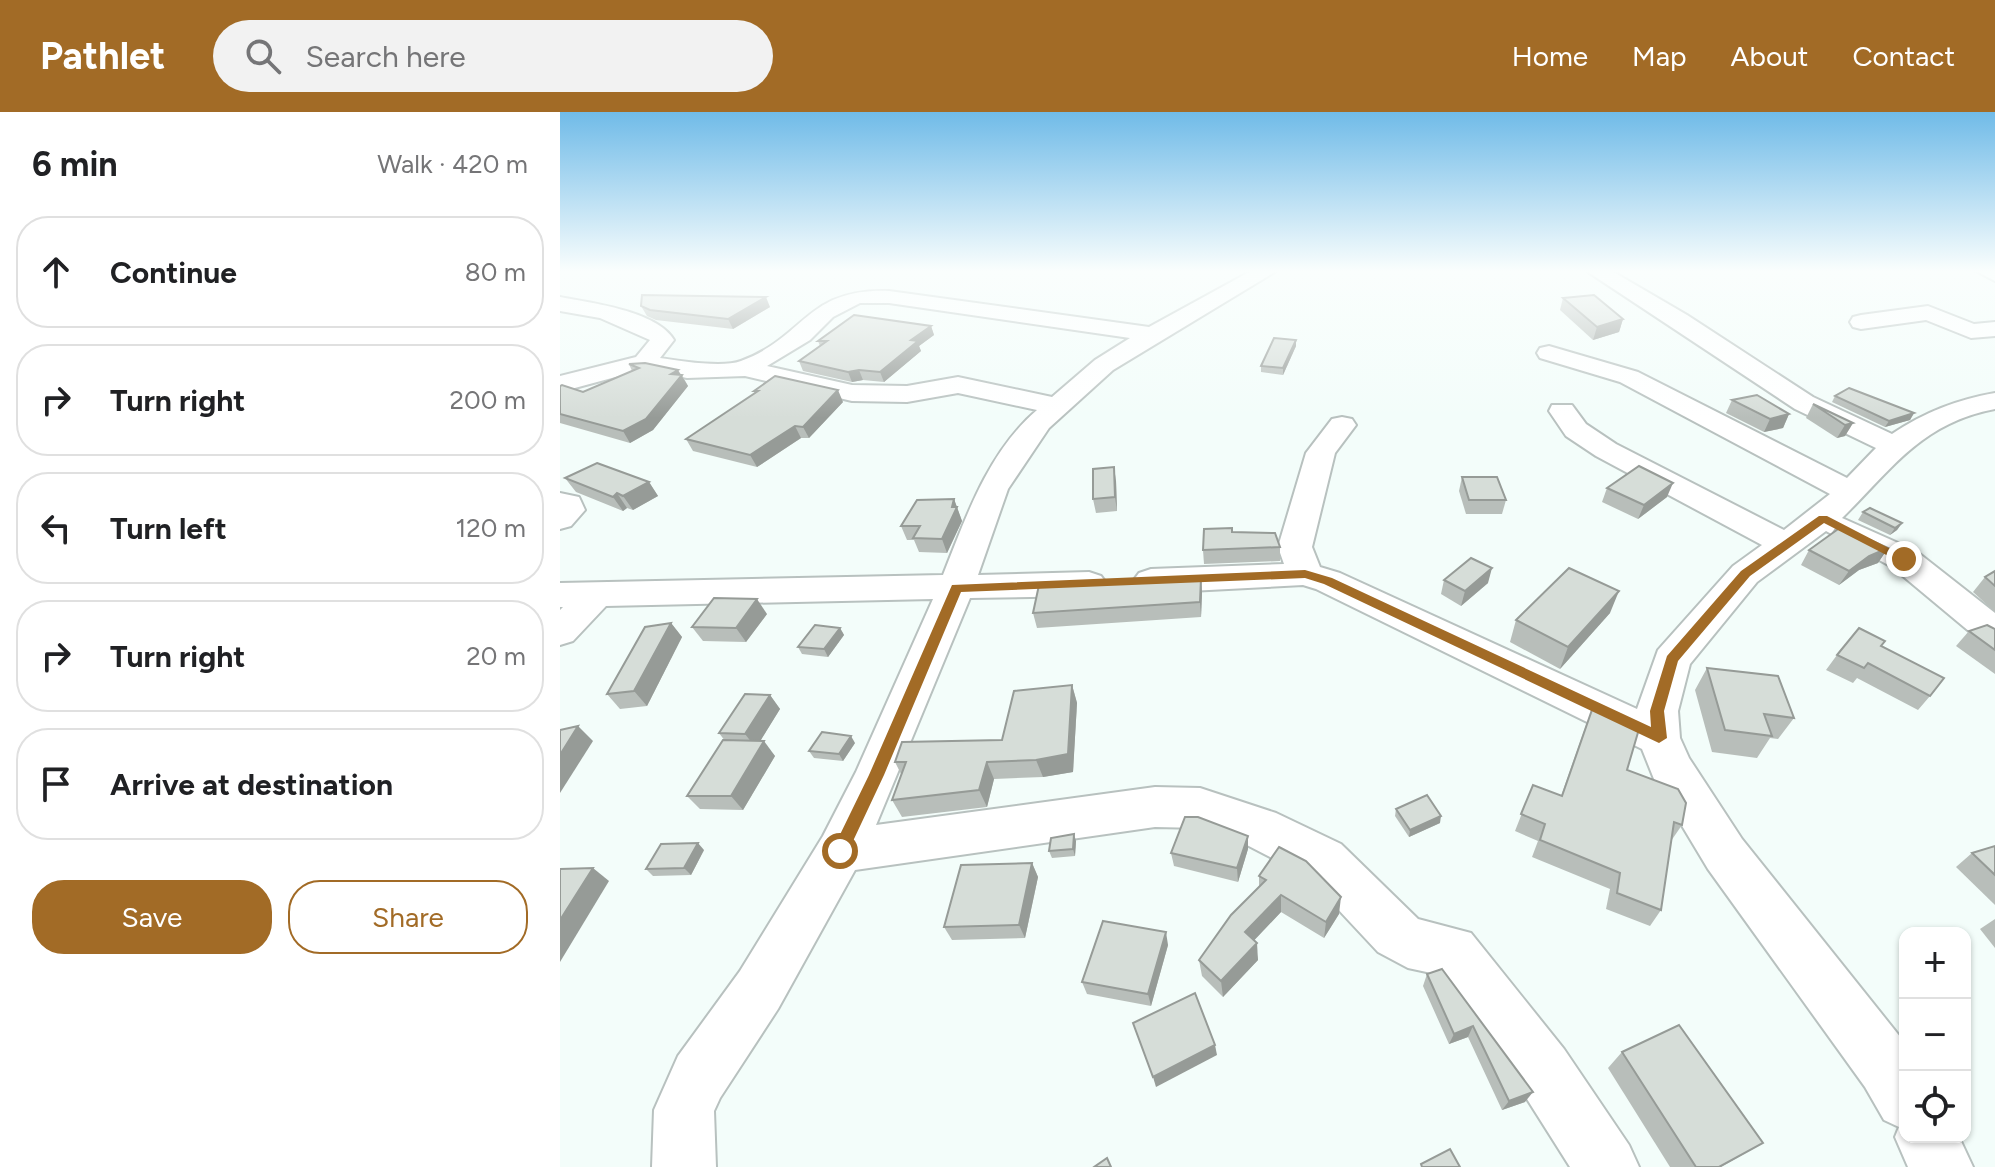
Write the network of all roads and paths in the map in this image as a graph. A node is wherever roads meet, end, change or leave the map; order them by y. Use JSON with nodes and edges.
{"nodes":[{"id":1,"x":623,"y":319,"type":"edge"},
{"id":2,"x":818,"y":319,"type":"edge"},
{"id":3,"x":1049,"y":319,"type":"edge"},
{"id":4,"x":1179,"y":319,"type":"edge"},
{"id":5,"x":1678,"y":319,"type":"edge"},
{"id":6,"x":1882,"y":319,"type":"edge"},
{"id":7,"x":1943,"y":319,"type":"edge"},
{"id":8,"x":1861,"y":322,"type":"dead end"},
{"id":9,"x":1995,"y":329,"type":"edge"},
{"id":10,"x":1152,"y":334,"type":"junction"},
{"id":11,"x":1549,"y":353,"type":"dead end"},
{"id":12,"x":644,"y":363,"type":"junction"},
{"id":13,"x":745,"y":369,"type":"junction"},
{"id":14,"x":560,"y":384,"type":"edge"},
{"id":15,"x":1995,"y":401,"type":"edge"},
{"id":16,"x":1058,"y":406,"type":"junction"},
{"id":17,"x":1562,"y":411,"type":"dead end"},
{"id":18,"x":1342,"y":425,"type":"dead end"},
{"id":19,"x":1894,"y":446,"type":"junction"},
{"id":20,"x":560,"y":502,"type":"edge"},
{"id":21,"x":1837,"y":506,"type":"junction"},
{"id":22,"x":560,"y":519,"type":"edge"},
{"id":23,"x":1787,"y":545,"type":"junction"},
{"id":24,"x":1305,"y":574,"type":"junction"},
{"id":25,"x":956,"y":588,"type":"junction"},
{"id":26,"x":597,"y":594,"type":"junction"},
{"id":27,"x":560,"y":595,"type":"edge"},
{"id":28,"x":560,"y":632,"type":"edge"},
{"id":29,"x":1995,"y":633,"type":"edge"},
{"id":30,"x":1659,"y":738,"type":"junction"},
{"id":31,"x":840,"y":851,"type":"junction"},
{"id":32,"x":1899,"y":1089,"type":"edge"},
{"id":33,"x":1929,"y":1143,"type":"edge"},
{"id":34,"x":684,"y":1167,"type":"edge"},
{"id":35,"x":1607,"y":1167,"type":"edge"},
{"id":36,"x":1941,"y":1167,"type":"edge"}],
"edges":[{"from":1,"to":12,"type":"street"},
{"from":2,"to":13,"type":"street"},
{"from":3,"to":10,"type":"street"},
{"from":4,"to":10,"type":"street"},
{"from":5,"to":19,"type":"street"},
{"from":6,"to":8,"type":"street"},
{"from":7,"to":9,"type":"street"},
{"from":10,"to":16,"type":"street"},
{"from":11,"to":21,"type":"street"},
{"from":12,"to":13,"type":"street"},
{"from":12,"to":14,"type":"street"},
{"from":13,"to":16,"type":"street"},
{"from":15,"to":19,"type":"street"},
{"from":16,"to":25,"type":"street"},
{"from":17,"to":23,"type":"street"},
{"from":18,"to":24,"type":"street"},
{"from":19,"to":21,"type":"street"},
{"from":20,"to":22,"type":"street"},
{"from":21,"to":23,"type":"street"},
{"from":21,"to":29,"type":"street"},
{"from":23,"to":30,"type":"street"},
{"from":24,"to":25,"type":"street"},
{"from":24,"to":30,"type":"street"},
{"from":25,"to":26,"type":"street"},
{"from":25,"to":31,"type":"street"},
{"from":26,"to":27,"type":"street"},
{"from":26,"to":28,"type":"street"},
{"from":30,"to":32,"type":"street"},
{"from":31,"to":34,"type":"street"},
{"from":31,"to":35,"type":"street"},
{"from":33,"to":36,"type":"street"}]}
